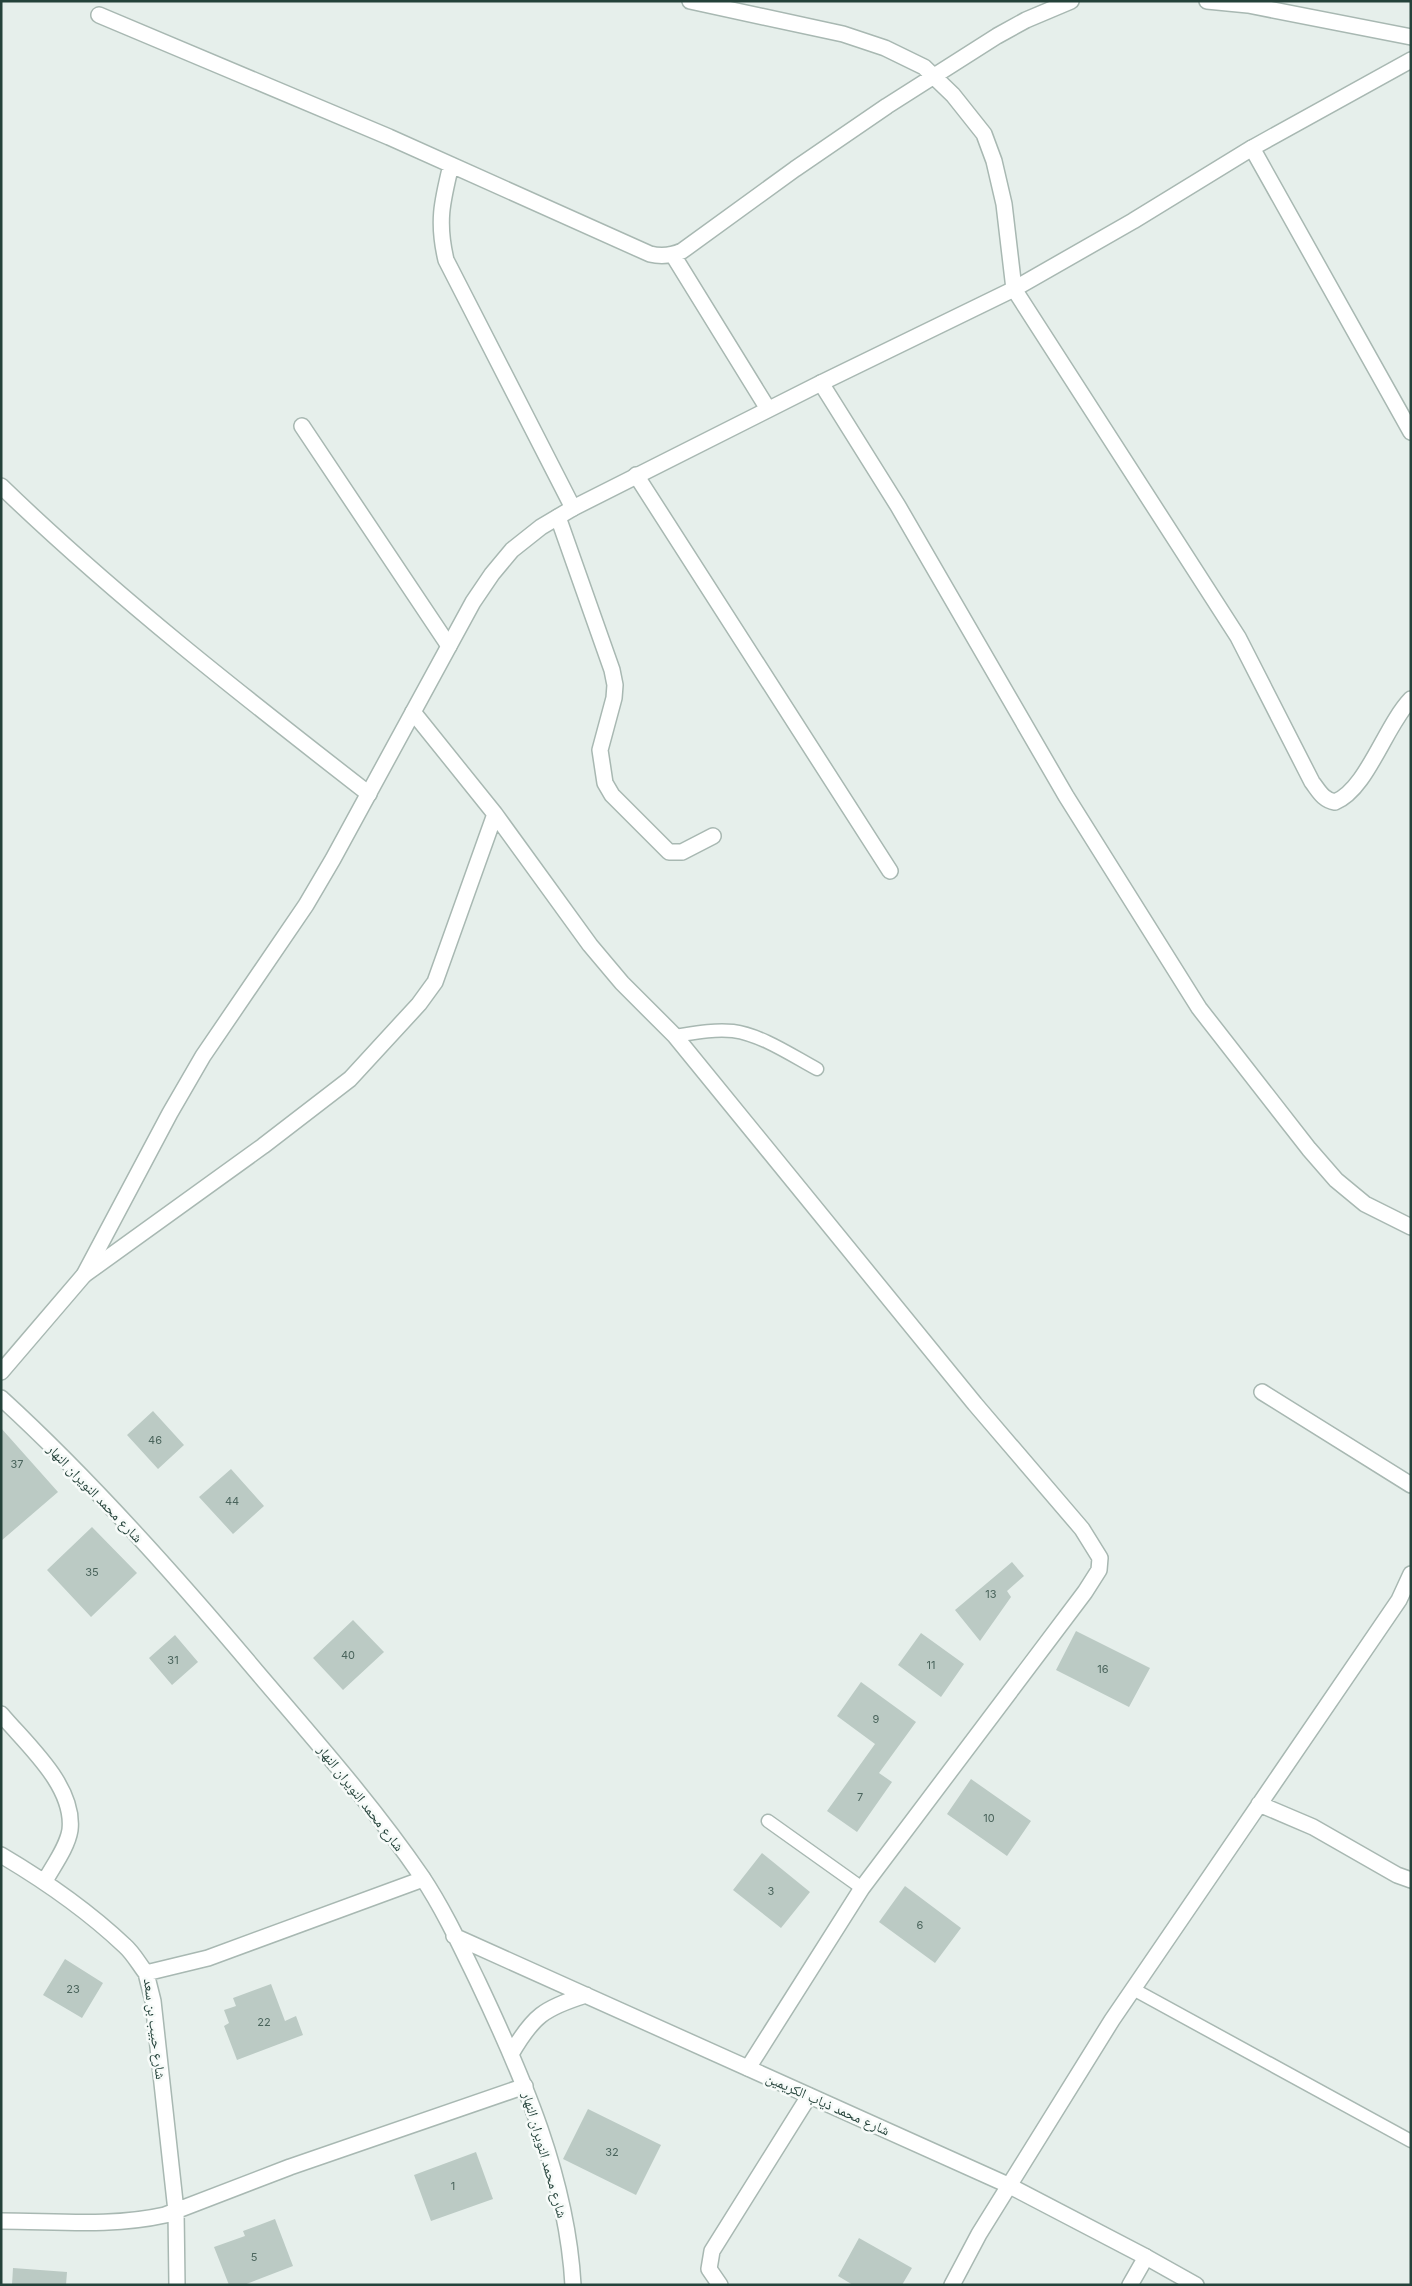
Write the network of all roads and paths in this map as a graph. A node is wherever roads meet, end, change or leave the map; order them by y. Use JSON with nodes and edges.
{"nodes":[{"id":1,"x":690,"y":1,"type":"edge"},
{"id":2,"x":1071,"y":1,"type":"edge"},
{"id":3,"x":1207,"y":1,"type":"edge"},
{"id":4,"x":1247,"y":3,"type":"edge"},
{"id":5,"x":99,"y":15,"type":"dead end"},
{"id":6,"x":1411,"y":37,"type":"edge"},
{"id":7,"x":1411,"y":60,"type":"edge"},
{"id":8,"x":934,"y":76,"type":"junction"},
{"id":9,"x":1252,"y":148,"type":"junction"},
{"id":10,"x":451,"y":165,"type":"junction"},
{"id":11,"x":673,"y":255,"type":"junction"},
{"id":12,"x":1014,"y":289,"type":"junction"},
{"id":13,"x":821,"y":383,"type":"junction"},
{"id":14,"x":768,"y":410,"type":"junction"},
{"id":15,"x":302,"y":426,"type":"dead end"},
{"id":16,"x":1411,"y":432,"type":"edge"},
{"id":17,"x":636,"y":475,"type":"junction"},
{"id":18,"x":1,"y":486,"type":"edge"},
{"id":19,"x":573,"y":508,"type":"junction"},
{"id":20,"x":558,"y":517,"type":"junction"},
{"id":21,"x":449,"y":646,"type":"junction"},
{"id":22,"x":1411,"y":699,"type":"edge"},
{"id":23,"x":413,"y":712,"type":"junction"},
{"id":24,"x":369,"y":794,"type":"junction"},
{"id":25,"x":494,"y":814,"type":"junction"},
{"id":26,"x":713,"y":836,"type":"dead end"},
{"id":27,"x":890,"y":871,"type":"dead end"},
{"id":28,"x":675,"y":1036,"type":"junction"},
{"id":29,"x":817,"y":1069,"type":"dead end"},
{"id":30,"x":1411,"y":1227,"type":"edge"},
{"id":31,"x":84,"y":1275,"type":"junction"},
{"id":32,"x":1,"y":1372,"type":"edge"},
{"id":33,"x":1262,"y":1392,"type":"dead end"},
{"id":34,"x":2,"y":1400,"type":"edge"},
{"id":35,"x":1411,"y":1485,"type":"edge"},
{"id":36,"x":1411,"y":1574,"type":"edge"},
{"id":37,"x":1,"y":1714,"type":"edge"},
{"id":38,"x":1260,"y":1804,"type":"junction"},
{"id":39,"x":768,"y":1821,"type":"dead end"},
{"id":40,"x":1,"y":1855,"type":"edge"},
{"id":41,"x":423,"y":1879,"type":"junction"},
{"id":42,"x":1411,"y":1880,"type":"edge"},
{"id":43,"x":45,"y":1881,"type":"junction"},
{"id":44,"x":862,"y":1888,"type":"junction"},
{"id":45,"x":454,"y":1936,"type":"junction"},
{"id":46,"x":146,"y":1973,"type":"junction"},
{"id":47,"x":1133,"y":1989,"type":"junction"},
{"id":48,"x":586,"y":1995,"type":"junction"},
{"id":49,"x":511,"y":2054,"type":"junction"},
{"id":50,"x":748,"y":2068,"type":"junction"},
{"id":51,"x":526,"y":2086,"type":"junction"},
{"id":52,"x":809,"y":2096,"type":"junction"},
{"id":53,"x":1411,"y":2141,"type":"edge"},
{"id":54,"x":1008,"y":2185,"type":"junction"},
{"id":55,"x":176,"y":2211,"type":"junction"},
{"id":56,"x":1,"y":2221,"type":"edge"},
{"id":57,"x":1146,"y":2257,"type":"junction"},
{"id":58,"x":177,"y":2285,"type":"edge"},
{"id":59,"x":573,"y":2285,"type":"edge"},
{"id":60,"x":720,"y":2285,"type":"edge"},
{"id":61,"x":952,"y":2285,"type":"edge"},
{"id":62,"x":1130,"y":2285,"type":"edge"},
{"id":63,"x":1196,"y":2285,"type":"edge"}],
"edges":[{"from":1,"to":8,"type":"street"},
{"from":2,"to":8,"type":"street"},
{"from":3,"to":4,"type":"street"},
{"from":4,"to":6,"type":"street"},
{"from":5,"to":10,"type":"street"},
{"from":7,"to":9,"type":"street"},
{"from":8,"to":11,"type":"street"},
{"from":8,"to":12,"type":"street"},
{"from":9,"to":12,"type":"street"},
{"from":9,"to":16,"type":"street"},
{"from":10,"to":11,"type":"street"},
{"from":10,"to":19,"type":"street"},
{"from":11,"to":14,"type":"street"},
{"from":12,"to":13,"type":"street"},
{"from":12,"to":22,"type":"street"},
{"from":13,"to":14,"type":"street"},
{"from":13,"to":30,"type":"street"},
{"from":14,"to":17,"type":"street"},
{"from":15,"to":21,"type":"street"},
{"from":17,"to":19,"type":"street"},
{"from":17,"to":27,"type":"street"},
{"from":18,"to":24,"type":"street"},
{"from":19,"to":20,"type":"street"},
{"from":20,"to":21,"type":"street"},
{"from":20,"to":26,"type":"street"},
{"from":21,"to":23,"type":"street"},
{"from":23,"to":24,"type":"street"},
{"from":23,"to":25,"type":"street"},
{"from":24,"to":31,"type":"street"},
{"from":25,"to":28,"type":"street"},
{"from":25,"to":31,"type":"street"},
{"from":28,"to":29,"type":"lane"},
{"from":28,"to":44,"type":"street"},
{"from":31,"to":32,"type":"street"},
{"from":33,"to":35,"type":"street"},
{"from":34,"to":41,"type":"street","name":"شارع محمد النويران النهار"},
{"from":36,"to":38,"type":"street"},
{"from":37,"to":43,"type":"street"},
{"from":38,"to":42,"type":"street"},
{"from":38,"to":47,"type":"street"},
{"from":39,"to":44,"type":"lane"},
{"from":40,"to":43,"type":"street"},
{"from":41,"to":45,"type":"street","name":"شارع محمد النويران النهار"},
{"from":41,"to":46,"type":"street","name":"شارع حبيب بن سعد"},
{"from":43,"to":46,"type":"street"},
{"from":44,"to":50,"type":"street"},
{"from":45,"to":48,"type":"street","name":"شارع محمد ذياب الكريمين"},
{"from":45,"to":49,"type":"street","name":"شارع محمد النويران النهار"},
{"from":46,"to":55,"type":"street","name":"شارع حبيب بن سعد"},
{"from":47,"to":53,"type":"lane"},
{"from":47,"to":54,"type":"street"},
{"from":48,"to":49,"type":"street"},
{"from":48,"to":50,"type":"street","name":"شارع محمد ذياب الكريمين"},
{"from":49,"to":51,"type":"street","name":"شارع محمد النويران النهار"},
{"from":50,"to":52,"type":"street","name":"شارع محمد ذياب الكريمين"},
{"from":51,"to":55,"type":"street"},
{"from":51,"to":59,"type":"street","name":"شارع محمد النويران النهار"},
{"from":52,"to":54,"type":"street","name":"شارع محمد ذياب الكريمين"},
{"from":52,"to":60,"type":"street"},
{"from":54,"to":57,"type":"street","name":"شارع محمد ذياب الكريمين"},
{"from":54,"to":61,"type":"street"},
{"from":55,"to":56,"type":"street"},
{"from":55,"to":58,"type":"street","name":"شارع حبيب بن سعد"},
{"from":57,"to":62,"type":"street"},
{"from":57,"to":63,"type":"street","name":"شارع محمد ذياب الكريمين"}]}
